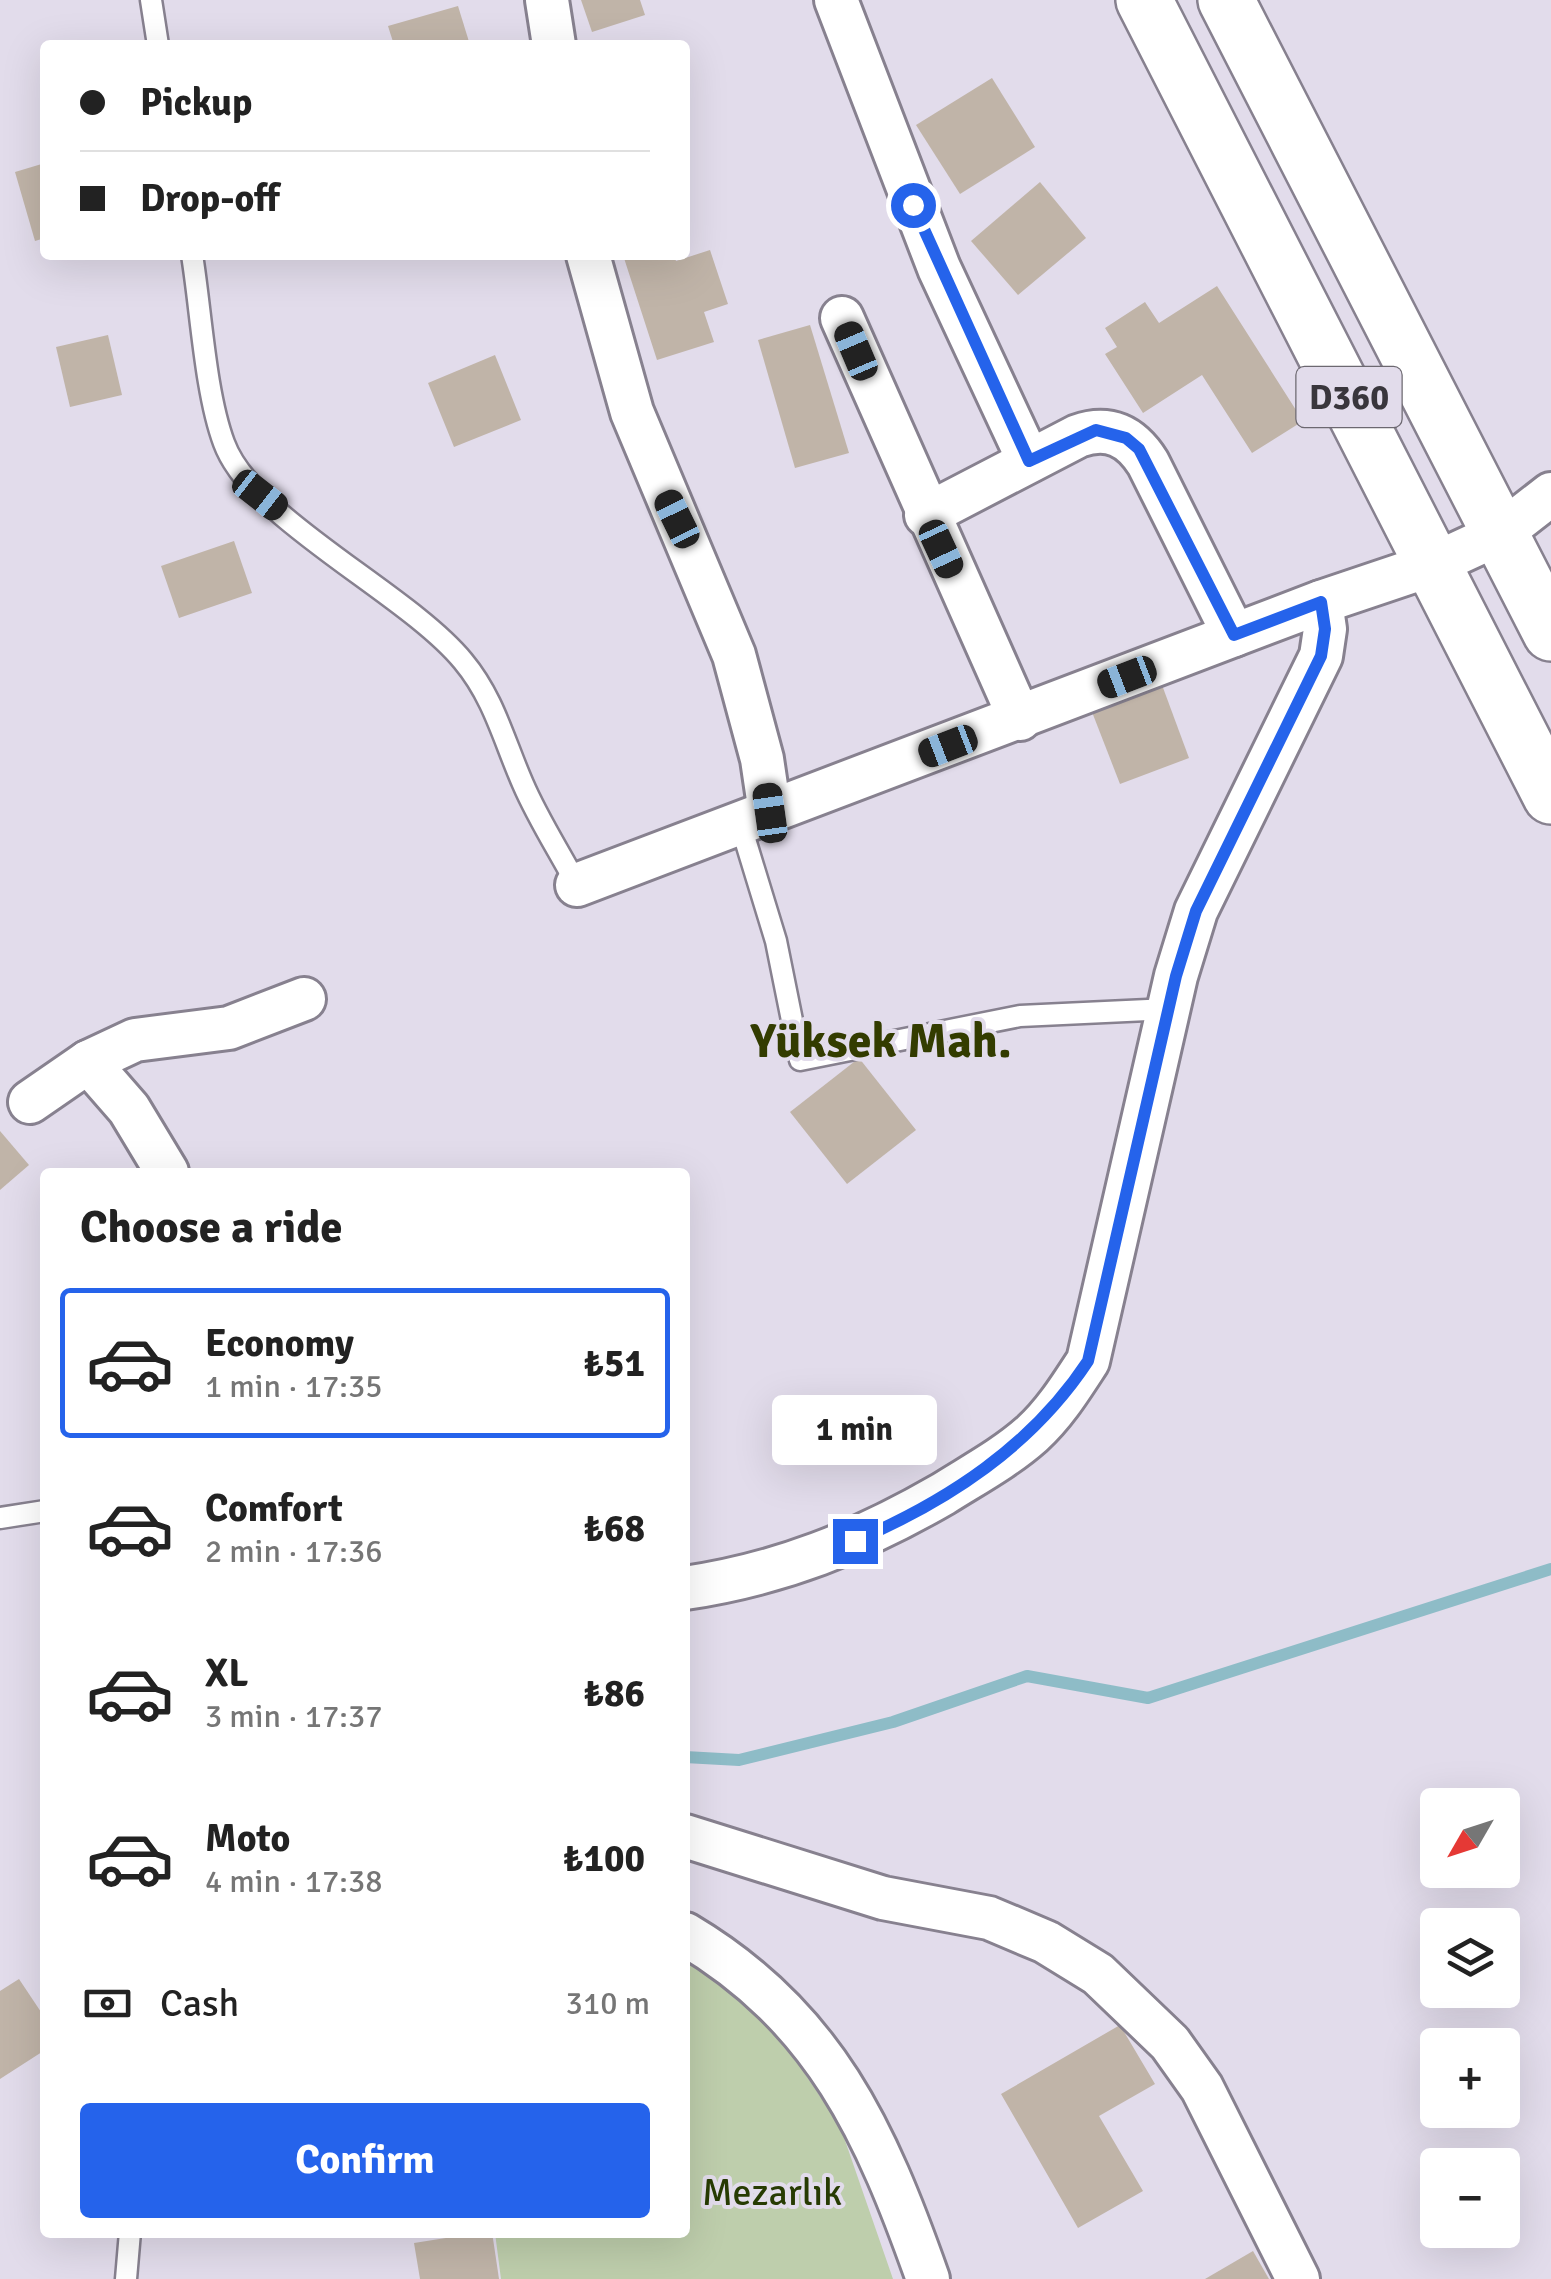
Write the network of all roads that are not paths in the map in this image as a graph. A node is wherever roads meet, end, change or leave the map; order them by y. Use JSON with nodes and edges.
{"nodes":[{"id":1,"x":150,"y":0,"type":"edge"},
{"id":2,"x":547,"y":0,"type":"edge"},
{"id":3,"x":836,"y":0,"type":"edge"},
{"id":4,"x":1144,"y":0,"type":"edge"},
{"id":5,"x":1226,"y":0,"type":"edge"},
{"id":6,"x":157,"y":40,"type":"edge"},
{"id":7,"x":553,"y":40,"type":"edge"},
{"id":8,"x":193,"y":260,"type":"edge"},
{"id":9,"x":589,"y":260,"type":"edge"},
{"id":10,"x":842,"y":318,"type":"dead end"},
{"id":11,"x":1029,"y":461,"type":"junction"},
{"id":12,"x":1551,"y":494,"type":"edge"},
{"id":13,"x":926,"y":515,"type":"junction"},
{"id":14,"x":1500,"y":533,"type":"junction"},
{"id":15,"x":1434,"y":564,"type":"junction"},
{"id":16,"x":1321,"y":602,"type":"junction"},
{"id":17,"x":1551,"y":633,"type":"edge"},
{"id":18,"x":1234,"y":635,"type":"junction"},
{"id":19,"x":1020,"y":719,"type":"junction"},
{"id":20,"x":1551,"y":796,"type":"edge"},
{"id":21,"x":755,"y":818,"type":"junction"},
{"id":22,"x":577,"y":885,"type":"joint"},
{"id":23,"x":304,"y":999,"type":"dead end"},
{"id":24,"x":1168,"y":1009,"type":"junction"},
{"id":25,"x":88,"y":1062,"type":"junction"},
{"id":26,"x":30,"y":1102,"type":"dead end"},
{"id":27,"x":166,"y":1168,"type":"edge"},
{"id":28,"x":40,"y":1512,"type":"edge"},
{"id":29,"x":0,"y":1518,"type":"edge"},
{"id":30,"x":690,"y":1587,"type":"edge"},
{"id":31,"x":690,"y":1838,"type":"edge"},
{"id":32,"x":690,"y":1937,"type":"edge"},
{"id":33,"x":129,"y":2238,"type":"edge"},
{"id":34,"x":126,"y":2279,"type":"edge"},
{"id":35,"x":928,"y":2279,"type":"edge"},
{"id":36,"x":1298,"y":2279,"type":"edge"}],
"edges":[{"from":1,"to":6,"type":"lane"},
{"from":2,"to":7,"type":"street"},
{"from":3,"to":11,"type":"street"},
{"from":4,"to":15,"type":"highway","number":"D360"},
{"from":5,"to":14,"type":"highway","number":"D360"},
{"from":8,"to":22,"type":"lane"},
{"from":9,"to":21,"type":"street"},
{"from":10,"to":13,"type":"street"},
{"from":11,"to":13,"type":"street"},
{"from":11,"to":18,"type":"street"},
{"from":12,"to":14,"type":"street"},
{"from":13,"to":19,"type":"street"},
{"from":14,"to":15,"type":"street"},
{"from":14,"to":17,"type":"highway","number":"D360"},
{"from":15,"to":16,"type":"street"},
{"from":15,"to":20,"type":"highway","number":"D360"},
{"from":16,"to":18,"type":"street"},
{"from":16,"to":24,"type":"street"},
{"from":18,"to":19,"type":"street"},
{"from":19,"to":21,"type":"street"},
{"from":21,"to":22,"type":"street"},
{"from":21,"to":24,"type":"lane"},
{"from":23,"to":25,"type":"street"},
{"from":24,"to":30,"type":"street"},
{"from":25,"to":26,"type":"street"},
{"from":25,"to":27,"type":"street"},
{"from":28,"to":29,"type":"lane"},
{"from":31,"to":36,"type":"street"},
{"from":32,"to":35,"type":"street"},
{"from":33,"to":34,"type":"lane"}]}
